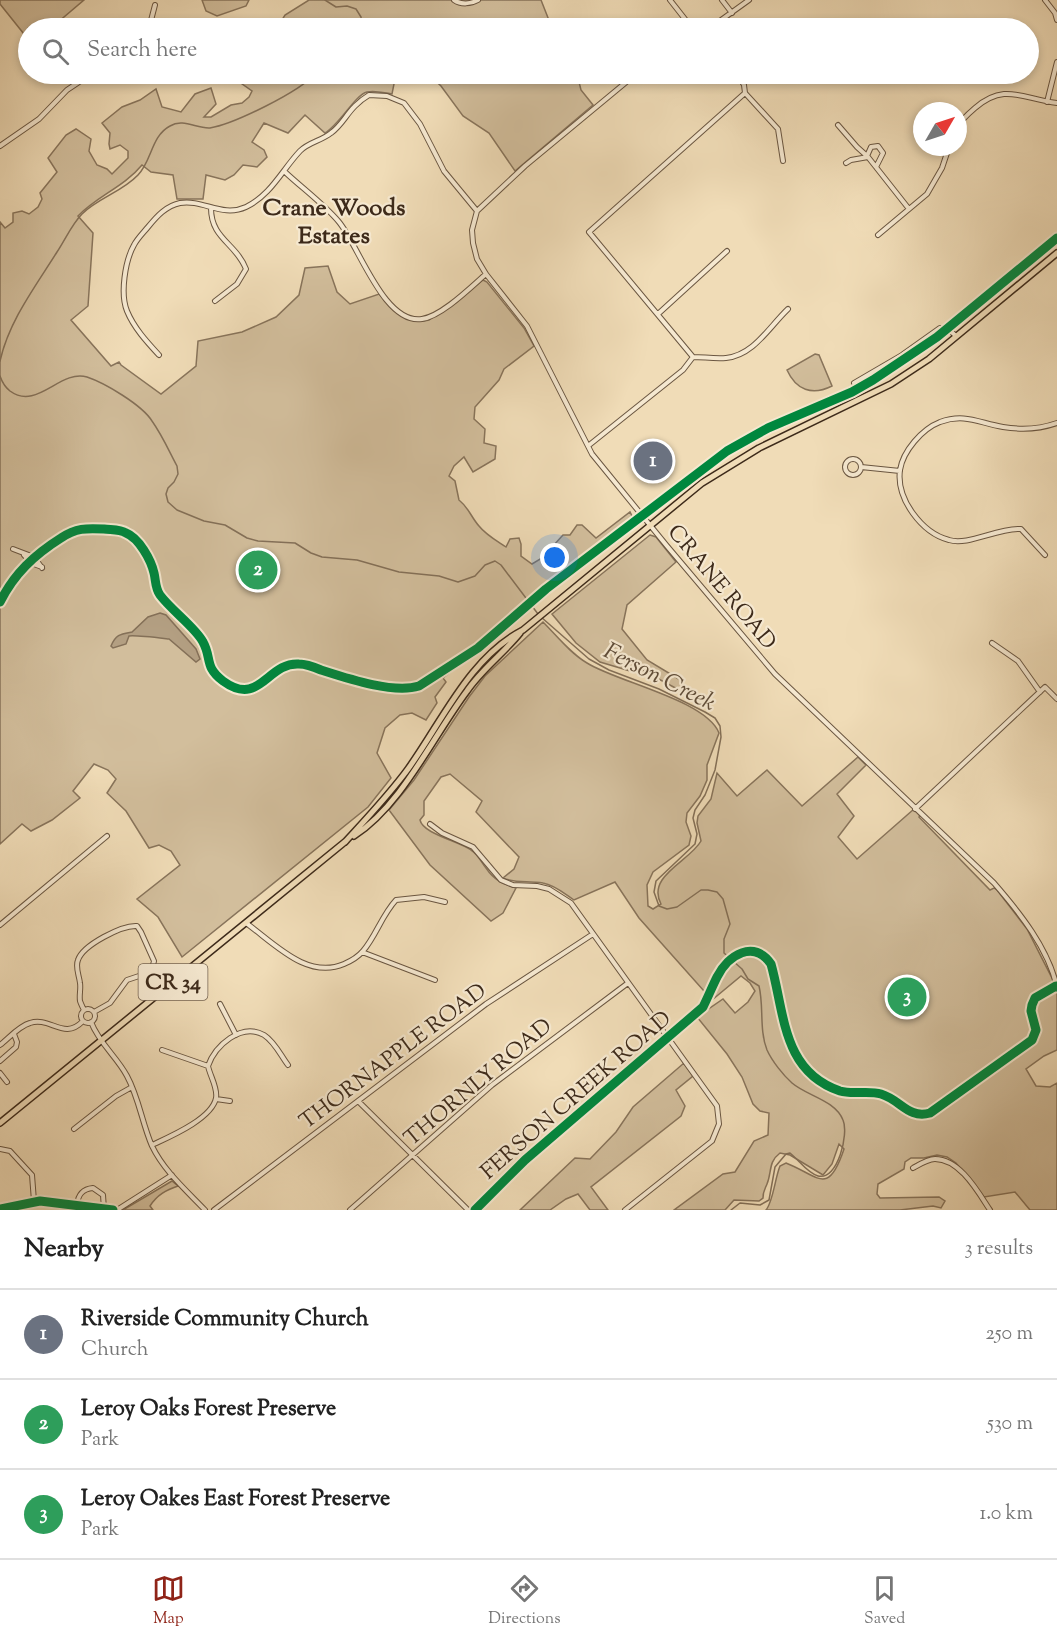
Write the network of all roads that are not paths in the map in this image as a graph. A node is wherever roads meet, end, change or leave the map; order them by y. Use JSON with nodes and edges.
{"nodes":[{"id":1,"x":454,"y":0,"type":"edge"},
{"id":2,"x":478,"y":0,"type":"edge"},
{"id":3,"x":670,"y":0,"type":"edge"},
{"id":4,"x":722,"y":0,"type":"edge"},
{"id":5,"x":749,"y":0,"type":"edge"},
{"id":6,"x":1045,"y":0,"type":"edge"},
{"id":7,"x":155,"y":5,"type":"dead end"},
{"id":8,"x":732,"y":13,"type":"junction"},
{"id":9,"x":152,"y":18,"type":"edge"},
{"id":10,"x":684,"y":18,"type":"edge"},
{"id":11,"x":725,"y":18,"type":"edge"},
{"id":12,"x":1057,"y":20,"type":"edge"},
{"id":13,"x":1057,"y":62,"type":"edge"},
{"id":14,"x":76,"y":84,"type":"edge"},
{"id":15,"x":624,"y":84,"type":"edge"},
{"id":16,"x":743,"y":84,"type":"edge"},
{"id":17,"x":745,"y":93,"type":"junction"},
{"id":18,"x":1047,"y":102,"type":"junction"},
{"id":19,"x":1057,"y":103,"type":"edge"},
{"id":20,"x":967,"y":115,"type":"edge"},
{"id":21,"x":838,"y":125,"type":"dead end"},
{"id":22,"x":0,"y":146,"type":"edge"},
{"id":23,"x":868,"y":156,"type":"junction"},
{"id":24,"x":945,"y":156,"type":"edge"},
{"id":25,"x":783,"y":161,"type":"dead end"},
{"id":26,"x":846,"y":163,"type":"dead end"},
{"id":27,"x":876,"y":167,"type":"junction"},
{"id":28,"x":285,"y":172,"type":"junction"},
{"id":29,"x":211,"y":208,"type":"junction"},
{"id":30,"x":909,"y":209,"type":"junction"},
{"id":31,"x":477,"y":211,"type":"junction"},
{"id":32,"x":878,"y":235,"type":"dead end"},
{"id":33,"x":727,"y":251,"type":"dead end"},
{"id":34,"x":1057,"y":253,"type":"edge"},
{"id":35,"x":486,"y":274,"type":"junction"},
{"id":36,"x":214,"y":300,"type":"dead end"},
{"id":37,"x":788,"y":309,"type":"dead end"},
{"id":38,"x":658,"y":314,"type":"junction"},
{"id":39,"x":956,"y":336,"type":"junction"},
{"id":40,"x":159,"y":355,"type":"dead end"},
{"id":41,"x":693,"y":357,"type":"junction"},
{"id":42,"x":854,"y":383,"type":"dead end"},
{"id":43,"x":1057,"y":423,"type":"edge"},
{"id":44,"x":588,"y":446,"type":"junction"},
{"id":45,"x":861,"y":467,"type":"junction"},
{"id":46,"x":900,"y":471,"type":"junction"},
{"id":47,"x":651,"y":525,"type":"junction"},
{"id":48,"x":13,"y":549,"type":"dead end"},
{"id":49,"x":24,"y":555,"type":"dead end"},
{"id":50,"x":1045,"y":555,"type":"dead end"},
{"id":51,"x":992,"y":643,"type":"dead end"},
{"id":52,"x":1040,"y":692,"type":"junction"},
{"id":53,"x":1057,"y":699,"type":"edge"},
{"id":54,"x":915,"y":809,"type":"junction"},
{"id":55,"x":430,"y":824,"type":"dead end"},
{"id":56,"x":107,"y":836,"type":"dead end"},
{"id":57,"x":445,"y":902,"type":"dead end"},
{"id":58,"x":245,"y":922,"type":"junction"},
{"id":59,"x":0,"y":925,"type":"edge"},
{"id":60,"x":593,"y":934,"type":"junction"},
{"id":61,"x":362,"y":952,"type":"junction"},
{"id":62,"x":1056,"y":978,"type":"edge"},
{"id":63,"x":435,"y":980,"type":"dead end"},
{"id":64,"x":629,"y":983,"type":"junction"},
{"id":65,"x":1057,"y":987,"type":"edge"},
{"id":66,"x":220,"y":1004,"type":"dead end"},
{"id":67,"x":702,"y":1007,"type":"dead end"},
{"id":68,"x":84,"y":1010,"type":"junction"},
{"id":69,"x":94,"y":1012,"type":"junction"},
{"id":70,"x":83,"y":1021,"type":"junction"},
{"id":71,"x":91,"y":1022,"type":"junction"},
{"id":72,"x":14,"y":1034,"type":"junction"},
{"id":73,"x":236,"y":1035,"type":"junction"},
{"id":74,"x":668,"y":1037,"type":"junction"},
{"id":75,"x":101,"y":1040,"type":"junction"},
{"id":76,"x":0,"y":1046,"type":"edge"},
{"id":77,"x":162,"y":1050,"type":"dead end"},
{"id":78,"x":0,"y":1061,"type":"edge"},
{"id":79,"x":288,"y":1065,"type":"dead end"},
{"id":80,"x":208,"y":1066,"type":"junction"},
{"id":81,"x":0,"y":1073,"type":"edge"},
{"id":82,"x":7,"y":1082,"type":"dead end"},
{"id":83,"x":132,"y":1087,"type":"junction"},
{"id":84,"x":216,"y":1099,"type":"junction"},
{"id":85,"x":230,"y":1101,"type":"dead end"},
{"id":86,"x":358,"y":1101,"type":"junction"},
{"id":87,"x":0,"y":1123,"type":"edge"},
{"id":88,"x":74,"y":1129,"type":"dead end"},
{"id":89,"x":152,"y":1145,"type":"junction"},
{"id":90,"x":0,"y":1149,"type":"edge"},
{"id":91,"x":413,"y":1156,"type":"junction"},
{"id":92,"x":913,"y":1168,"type":"dead end"},
{"id":93,"x":172,"y":1175,"type":"junction"},
{"id":94,"x":34,"y":1201,"type":"junction"},
{"id":95,"x":77,"y":1205,"type":"junction"},
{"id":96,"x":0,"y":1209,"type":"edge"},
{"id":97,"x":104,"y":1209,"type":"edge"},
{"id":98,"x":115,"y":1210,"type":"edge"},
{"id":99,"x":205,"y":1210,"type":"edge"},
{"id":100,"x":214,"y":1210,"type":"edge"},
{"id":101,"x":350,"y":1210,"type":"edge"},
{"id":102,"x":468,"y":1210,"type":"edge"},
{"id":103,"x":475,"y":1210,"type":"edge"},
{"id":104,"x":625,"y":1210,"type":"edge"},
{"id":105,"x":990,"y":1210,"type":"edge"}],
"edges":[{"from":1,"to":2,"type":"street"},
{"from":3,"to":10,"type":"street"},
{"from":4,"to":8,"type":"street"},
{"from":5,"to":8,"type":"street"},
{"from":6,"to":12,"type":"street"},
{"from":7,"to":9,"type":"street"},
{"from":8,"to":11,"type":"street"},
{"from":13,"to":18,"type":"street"},
{"from":14,"to":22,"type":"street"},
{"from":15,"to":31,"type":"street"},
{"from":16,"to":17,"type":"street"},
{"from":17,"to":25,"type":"street"},
{"from":17,"to":38,"type":"street"},
{"from":18,"to":19,"type":"street"},
{"from":18,"to":20,"type":"street"},
{"from":21,"to":23,"type":"street"},
{"from":23,"to":26,"type":"street"},
{"from":23,"to":27,"type":"street"},
{"from":23,"to":27,"type":"street"},
{"from":24,"to":30,"type":"street"},
{"from":27,"to":30,"type":"street"},
{"from":28,"to":29,"type":"street"},
{"from":28,"to":31,"type":"street"},
{"from":28,"to":35,"type":"street"},
{"from":29,"to":36,"type":"street"},
{"from":29,"to":40,"type":"street"},
{"from":30,"to":32,"type":"street"},
{"from":31,"to":35,"type":"street","name":"CRANE ROAD"},
{"from":33,"to":38,"type":"street"},
{"from":34,"to":39,"type":"main road","number":"CR 34"},
{"from":35,"to":44,"type":"street","name":"CRANE ROAD"},
{"from":37,"to":41,"type":"street"},
{"from":38,"to":41,"type":"street"},
{"from":39,"to":42,"type":"street"},
{"from":39,"to":47,"type":"main road","number":"CR 34"},
{"from":41,"to":44,"type":"street"},
{"from":43,"to":46,"type":"street"},
{"from":44,"to":47,"type":"street","name":"CRANE ROAD"},
{"from":45,"to":45,"type":"street"},
{"from":45,"to":46,"type":"street"},
{"from":46,"to":50,"type":"street"},
{"from":47,"to":54,"type":"street","name":"CRANE ROAD"},
{"from":47,"to":58,"type":"main road","number":"CR 34"},
{"from":48,"to":49,"type":"street"},
{"from":51,"to":52,"type":"street"},
{"from":52,"to":53,"type":"street"},
{"from":52,"to":54,"type":"street"},
{"from":54,"to":62,"type":"street","name":"CRANE ROAD"},
{"from":55,"to":60,"type":"street"},
{"from":56,"to":59,"type":"street"},
{"from":57,"to":61,"type":"street"},
{"from":58,"to":61,"type":"street"},
{"from":58,"to":75,"type":"main road","number":"CR 34"},
{"from":60,"to":64,"type":"street"},
{"from":60,"to":86,"type":"street","name":"THORNAPPLE ROAD"},
{"from":61,"to":63,"type":"street"},
{"from":62,"to":65,"type":"street","name":"CRANE ROAD"},
{"from":64,"to":74,"type":"street"},
{"from":64,"to":91,"type":"street","name":"THORNLY ROAD"},
{"from":66,"to":73,"type":"street"},
{"from":67,"to":74,"type":"street","name":"FERSON CREEK ROAD"},
{"from":68,"to":69,"type":"street"},
{"from":68,"to":69,"type":"street"},
{"from":68,"to":70,"type":"street"},
{"from":69,"to":71,"type":"street"},
{"from":70,"to":71,"type":"street"},
{"from":70,"to":72,"type":"street"},
{"from":71,"to":75,"type":"street"},
{"from":72,"to":76,"type":"street"},
{"from":72,"to":78,"type":"street"},
{"from":73,"to":79,"type":"street"},
{"from":73,"to":80,"type":"street"},
{"from":74,"to":103,"type":"street","name":"FERSON CREEK ROAD"},
{"from":74,"to":104,"type":"street"},
{"from":75,"to":83,"type":"street"},
{"from":75,"to":87,"type":"main road","number":"CR 34"},
{"from":77,"to":80,"type":"street"},
{"from":80,"to":84,"type":"street"},
{"from":81,"to":82,"type":"street"},
{"from":83,"to":88,"type":"street"},
{"from":83,"to":89,"type":"street"},
{"from":84,"to":85,"type":"street"},
{"from":84,"to":89,"type":"street"},
{"from":86,"to":91,"type":"street"},
{"from":86,"to":100,"type":"street","name":"THORNAPPLE ROAD"},
{"from":89,"to":93,"type":"street"},
{"from":90,"to":94,"type":"street"},
{"from":91,"to":101,"type":"street","name":"THORNLY ROAD"},
{"from":91,"to":102,"type":"street"},
{"from":92,"to":105,"type":"street"},
{"from":93,"to":98,"type":"street"},
{"from":93,"to":99,"type":"street"},
{"from":94,"to":95,"type":"street"},
{"from":94,"to":96,"type":"street"},
{"from":95,"to":97,"type":"street"},
{"from":95,"to":97,"type":"street"},
{"from":97,"to":98,"type":"street"}]}
